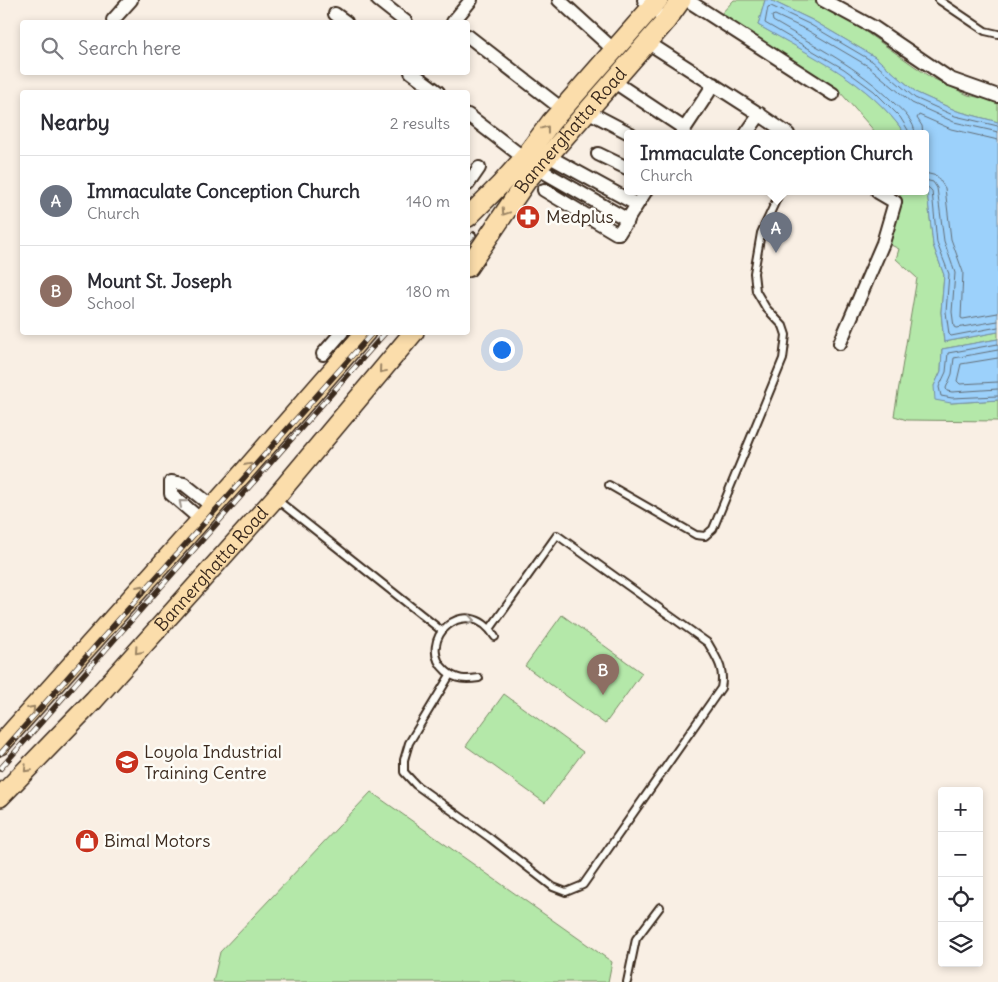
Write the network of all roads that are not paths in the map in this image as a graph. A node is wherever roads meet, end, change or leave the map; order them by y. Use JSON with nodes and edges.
{"nodes":[{"id":1,"x":131,"y":0,"type":"edge"},
{"id":2,"x":378,"y":0,"type":"edge"},
{"id":3,"x":471,"y":0,"type":"edge"},
{"id":4,"x":559,"y":0,"type":"edge"},
{"id":5,"x":681,"y":0,"type":"edge"},
{"id":6,"x":687,"y":0,"type":"edge"},
{"id":7,"x":823,"y":0,"type":"edge"},
{"id":8,"x":939,"y":0,"type":"edge"},
{"id":9,"x":651,"y":2,"type":"edge"},
{"id":10,"x":335,"y":14,"type":"dead end"},
{"id":11,"x":113,"y":20,"type":"dead end"},
{"id":12,"x":343,"y":20,"type":"edge"},
{"id":13,"x":403,"y":20,"type":"edge"},
{"id":14,"x":455,"y":20,"type":"edge"},
{"id":15,"x":666,"y":21,"type":"junction"},
{"id":16,"x":998,"y":34,"type":"edge"},
{"id":17,"x":470,"y":38,"type":"edge"},
{"id":18,"x":647,"y":42,"type":"junction"},
{"id":19,"x":614,"y":50,"type":"junction"},
{"id":20,"x":415,"y":75,"type":"edge"},
{"id":21,"x":613,"y":81,"type":"junction"},
{"id":22,"x":714,"y":84,"type":"junction"},
{"id":23,"x":435,"y":90,"type":"edge"},
{"id":24,"x":833,"y":94,"type":"dead end"},
{"id":25,"x":998,"y":96,"type":"edge"},
{"id":26,"x":562,"y":109,"type":"junction"},
{"id":27,"x":587,"y":111,"type":"junction"},
{"id":28,"x":760,"y":114,"type":"junction"},
{"id":29,"x":470,"y":116,"type":"edge"},
{"id":30,"x":624,"y":130,"type":"edge"},
{"id":31,"x":680,"y":130,"type":"edge"},
{"id":32,"x":684,"y":130,"type":"edge"},
{"id":33,"x":749,"y":130,"type":"edge"},
{"id":34,"x":782,"y":130,"type":"edge"},
{"id":35,"x":598,"y":154,"type":"dead end"},
{"id":36,"x":536,"y":161,"type":"junction"},
{"id":37,"x":624,"y":167,"type":"edge"},
{"id":38,"x":479,"y":168,"type":"dead end"},
{"id":39,"x":470,"y":181,"type":"edge"},
{"id":40,"x":544,"y":190,"type":"dead end"},
{"id":41,"x":644,"y":195,"type":"edge"},
{"id":42,"x":779,"y":195,"type":"edge"},
{"id":43,"x":883,"y":195,"type":"edge"},
{"id":44,"x":638,"y":203,"type":"junction"},
{"id":45,"x":470,"y":215,"type":"edge"},
{"id":46,"x":628,"y":220,"type":"junction"},
{"id":47,"x":470,"y":264,"type":"edge"},
{"id":48,"x":339,"y":335,"type":"edge"},
{"id":49,"x":363,"y":335,"type":"edge"},
{"id":50,"x":411,"y":335,"type":"edge"},
{"id":51,"x":840,"y":343,"type":"dead end"},
{"id":52,"x":323,"y":354,"type":"dead end"},
{"id":53,"x":609,"y":485,"type":"dead end"},
{"id":54,"x":275,"y":498,"type":"junction"},
{"id":55,"x":490,"y":629,"type":"junction"},
{"id":56,"x":442,"y":630,"type":"junction"},
{"id":57,"x":495,"y":637,"type":"dead end"},
{"id":58,"x":450,"y":675,"type":"junction"},
{"id":59,"x":479,"y":678,"type":"dead end"},
{"id":60,"x":0,"y":745,"type":"edge"},
{"id":61,"x":0,"y":797,"type":"edge"},
{"id":62,"x":660,"y":907,"type":"dead end"},
{"id":63,"x":627,"y":982,"type":"edge"}],
"edges":[{"from":1,"to":11,"type":"street"},
{"from":2,"to":13,"type":"street"},
{"from":3,"to":14,"type":"street"},
{"from":4,"to":19,"type":"street"},
{"from":5,"to":15,"type":"main road","name":"Bannerghatta Road"},
{"from":6,"to":24,"type":"street"},
{"from":7,"to":25,"type":"street"},
{"from":8,"to":16,"type":"lane"},
{"from":9,"to":15,"type":"street"},
{"from":9,"to":19,"type":"main road"},
{"from":10,"to":12,"type":"street"},
{"from":15,"to":18,"type":"main road","name":"Bannerghatta Road"},
{"from":17,"to":26,"type":"street"},
{"from":18,"to":21,"type":"main road","name":"Bannerghatta Road"},
{"from":18,"to":22,"type":"street"},
{"from":19,"to":26,"type":"main road"},
{"from":20,"to":23,"type":"street"},
{"from":21,"to":27,"type":"main road","name":"Bannerghatta Road"},
{"from":21,"to":31,"type":"street"},
{"from":22,"to":28,"type":"street"},
{"from":22,"to":32,"type":"street"},
{"from":36,"to":26,"type":"main road","one_way":true},
{"from":27,"to":30,"type":"street"},
{"from":27,"to":36,"type":"main road","name":"Bannerghatta Road"},
{"from":28,"to":33,"type":"street"},
{"from":28,"to":34,"type":"street"},
{"from":29,"to":36,"type":"street"},
{"from":35,"to":37,"type":"street"},
{"from":36,"to":44,"type":"street"},
{"from":36,"to":45,"type":"main road"},
{"from":36,"to":46,"type":"street"},
{"from":36,"to":47,"type":"main road","name":"Bannerghatta Road","one_way":true},
{"from":38,"to":39,"type":"street"},
{"from":40,"to":46,"type":"street"},
{"from":41,"to":44,"type":"street"},
{"from":42,"to":53,"type":"lane"},
{"from":43,"to":51,"type":"street"},
{"from":44,"to":46,"type":"street"},
{"from":48,"to":52,"type":"street"},
{"from":60,"to":49,"type":"main road","one_way":true},
{"from":50,"to":54,"type":"main road","name":"Bannerghatta Road","one_way":true},
{"from":54,"to":56,"type":"lane"},
{"from":54,"to":61,"type":"main road","name":"Bannerghatta Road","one_way":true},
{"from":56,"to":55,"type":"lane","one_way":true},
{"from":55,"to":57,"type":"lane"},
{"from":55,"to":58,"type":"lane"},
{"from":56,"to":58,"type":"lane"},
{"from":58,"to":59,"type":"lane"},
{"from":62,"to":63,"type":"lane"}]}
